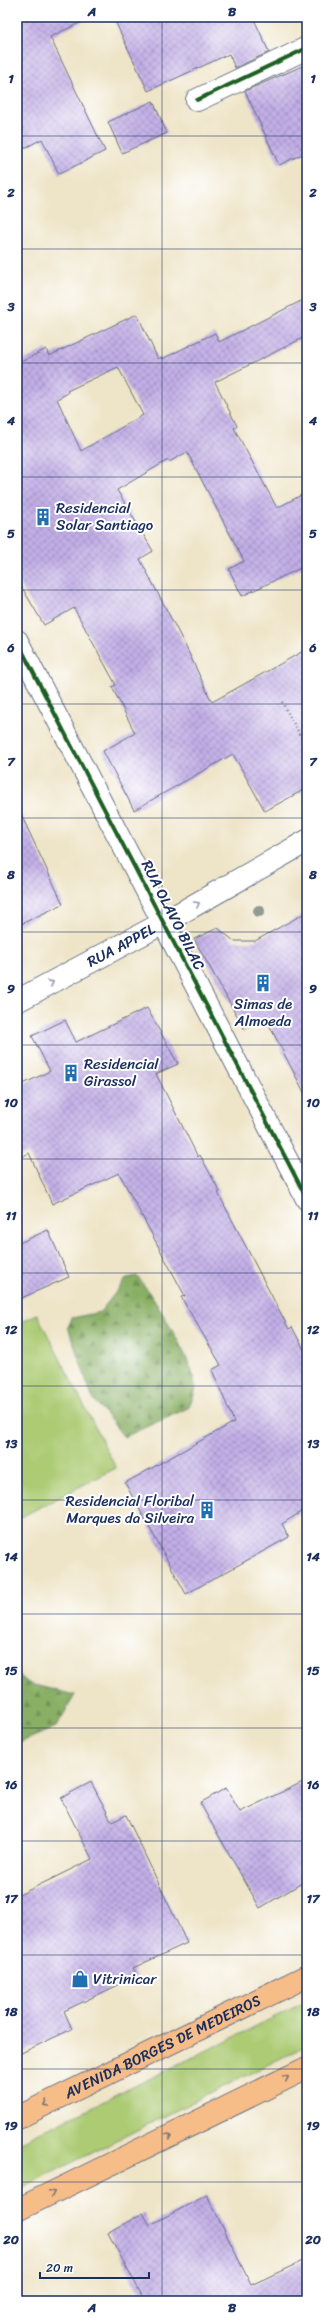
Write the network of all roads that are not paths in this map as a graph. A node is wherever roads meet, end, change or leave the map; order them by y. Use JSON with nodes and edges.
{"nodes":[{"id":1,"x":307,"y":48,"type":"edge"},
{"id":2,"x":197,"y":100,"type":"dead end"},
{"id":3,"x":17,"y":641,"type":"edge"},
{"id":4,"x":307,"y":841,"type":"edge"},
{"id":5,"x":163,"y":923,"type":"junction"},
{"id":6,"x":17,"y":1001,"type":"edge"},
{"id":7,"x":307,"y":1199,"type":"edge"},
{"id":8,"x":307,"y":1976,"type":"edge"},
{"id":9,"x":307,"y":2068,"type":"edge"},
{"id":10,"x":17,"y":2118,"type":"edge"},
{"id":11,"x":17,"y":2210,"type":"edge"}],
"edges":[{"from":1,"to":2,"type":"street"},
{"from":3,"to":5,"type":"street","name":"RUA OLAVO BILAC"},
{"from":5,"to":4,"type":"street","name":"RUA APPEL","one_way":true},
{"from":6,"to":5,"type":"street","name":"RUA APPEL","one_way":true},
{"from":5,"to":7,"type":"street","name":"RUA OLAVO BILAC"},
{"from":8,"to":10,"type":"main road","name":"AVENIDA BORGES DE MEDEIROS","one_way":true},
{"from":11,"to":9,"type":"main road","one_way":true}]}
